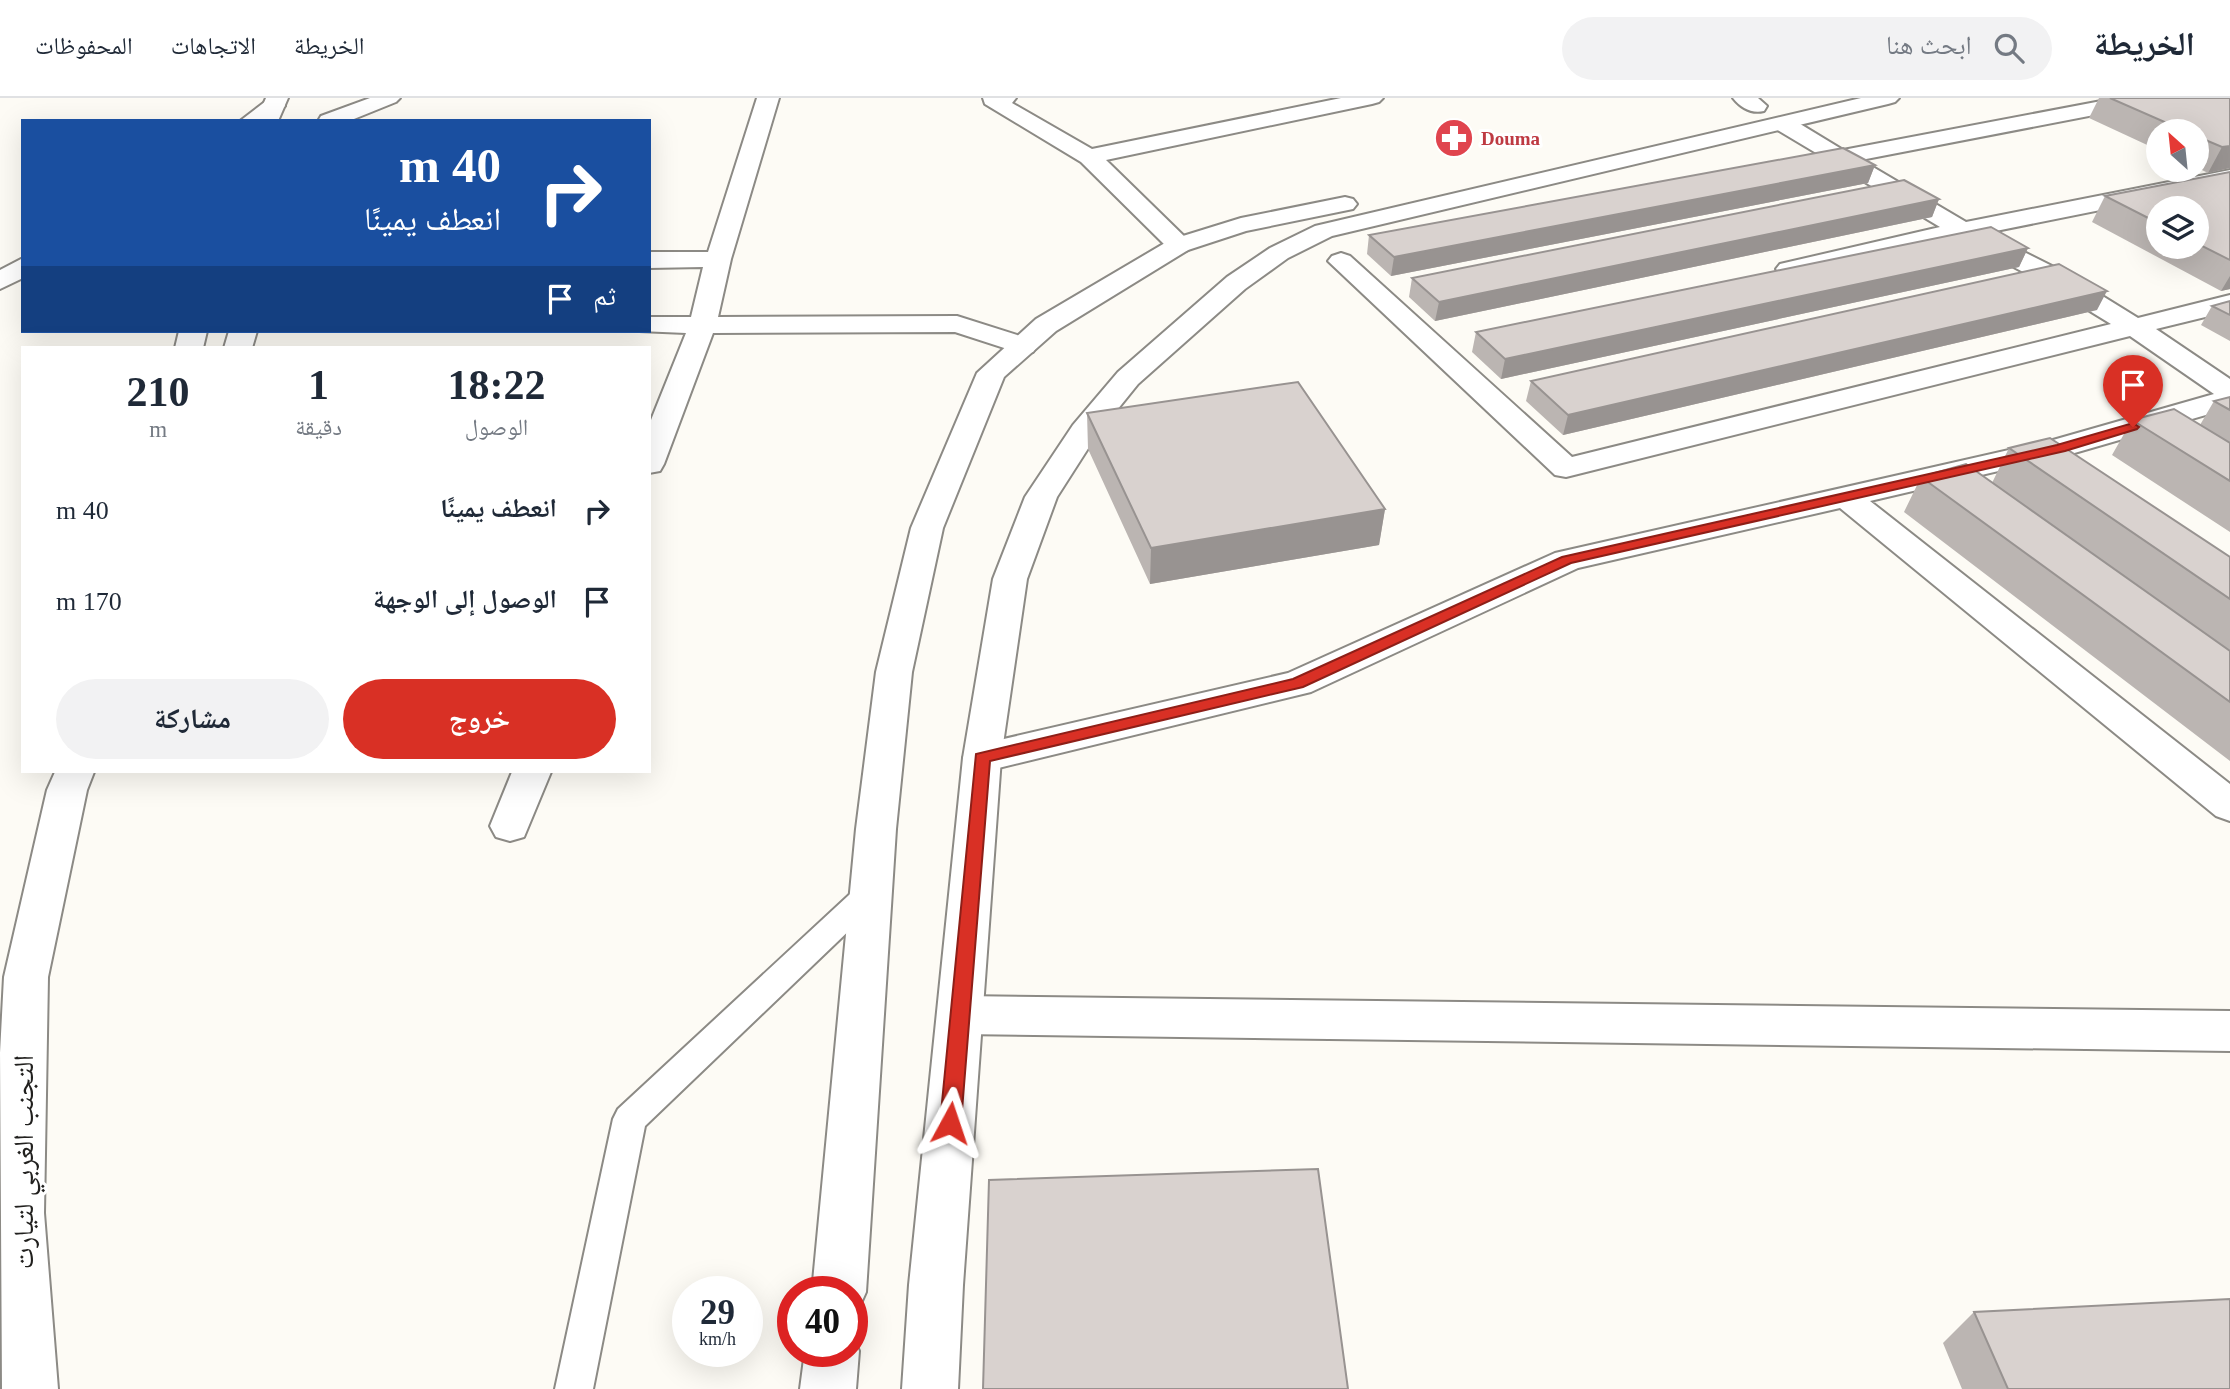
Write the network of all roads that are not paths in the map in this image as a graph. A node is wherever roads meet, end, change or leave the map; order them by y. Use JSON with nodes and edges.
{"nodes":[{"id":1,"x":389,"y":98,"type":"edge"},
{"id":2,"x":768,"y":98,"type":"edge"},
{"id":3,"x":1372,"y":98,"type":"edge"},
{"id":4,"x":1888,"y":98,"type":"edge"},
{"id":5,"x":2151,"y":98,"type":"edge"},
{"id":6,"x":994,"y":99,"type":"edge"},
{"id":7,"x":1750,"y":102,"type":"edge"},
{"id":8,"x":273,"y":111,"type":"edge"},
{"id":9,"x":1787,"y":111,"type":"edge"},
{"id":10,"x":255,"y":119,"type":"edge"},
{"id":11,"x":334,"y":119,"type":"edge"},
{"id":12,"x":1089,"y":157,"type":"junction"},
{"id":13,"x":1840,"y":157,"type":"junction"},
{"id":14,"x":2230,"y":177,"type":"edge"},
{"id":15,"x":1899,"y":191,"type":"junction"},
{"id":16,"x":1858,"y":199,"type":"edge"},
{"id":17,"x":1962,"y":230,"type":"junction"},
{"id":18,"x":1180,"y":246,"type":"junction"},
{"id":19,"x":718,"y":259,"type":"junction"},
{"id":20,"x":651,"y":260,"type":"edge"},
{"id":21,"x":1340,"y":261,"type":"dead end"},
{"id":22,"x":21,"y":267,"type":"edge"},
{"id":23,"x":1760,"y":275,"type":"edge"},
{"id":24,"x":2053,"y":277,"type":"junction"},
{"id":25,"x":0,"y":281,"type":"edge"},
{"id":26,"x":2012,"y":287,"type":"edge"},
{"id":27,"x":21,"y":288,"type":"edge"},
{"id":28,"x":0,"y":292,"type":"edge"},
{"id":29,"x":2230,"y":303,"type":"edge"},
{"id":30,"x":651,"y":325,"type":"edge"},
{"id":31,"x":2133,"y":326,"type":"junction"},
{"id":32,"x":702,"y":327,"type":"junction"},
{"id":33,"x":1023,"y":346,"type":"junction"},
{"id":34,"x":2230,"y":392,"type":"edge"},
{"id":35,"x":2230,"y":399,"type":"edge"},
{"id":36,"x":2060,"y":448,"type":"junction"},
{"id":37,"x":651,"y":459,"type":"edge"},
{"id":38,"x":2094,"y":471,"type":"edge"},
{"id":39,"x":1846,"y":496,"type":"junction"},
{"id":40,"x":982,"y":758,"type":"junction"},
{"id":41,"x":74,"y":773,"type":"edge"},
{"id":42,"x":531,"y":773,"type":"edge"},
{"id":43,"x":2230,"y":806,"type":"edge"},
{"id":44,"x":510,"y":826,"type":"dead end"},
{"id":45,"x":872,"y":891,"type":"junction"},
{"id":46,"x":960,"y":1015,"type":"junction"},
{"id":47,"x":2230,"y":1031,"type":"edge"},
{"id":48,"x":840,"y":1276,"type":"edge"},
{"id":49,"x":830,"y":1367,"type":"edge"},
{"id":50,"x":30,"y":1389,"type":"edge"},
{"id":51,"x":574,"y":1389,"type":"edge"},
{"id":52,"x":828,"y":1389,"type":"edge"},
{"id":53,"x":930,"y":1389,"type":"edge"}],
"edges":[{"from":1,"to":11,"type":"main road"},
{"from":2,"to":19,"type":"main road"},
{"from":3,"to":12,"type":"main road"},
{"from":4,"to":9,"type":"main road"},
{"from":5,"to":13,"type":"main road"},
{"from":6,"to":12,"type":"main road"},
{"from":7,"to":9,"type":"main road"},
{"from":7,"to":18,"type":"main road"},
{"from":8,"to":10,"type":"main road"},
{"from":9,"to":13,"type":"main road"},
{"from":9,"to":40,"type":"main road"},
{"from":12,"to":18,"type":"main road"},
{"from":13,"to":15,"type":"main road"},
{"from":14,"to":17,"type":"main road"},
{"from":15,"to":16,"type":"main road"},
{"from":15,"to":17,"type":"main road"},
{"from":17,"to":23,"type":"main road"},
{"from":17,"to":24,"type":"main road"},
{"from":18,"to":33,"type":"main road"},
{"from":19,"to":20,"type":"main road"},
{"from":19,"to":32,"type":"main road"},
{"from":21,"to":31,"type":"main road"},
{"from":22,"to":25,"type":"main road"},
{"from":24,"to":26,"type":"main road"},
{"from":24,"to":31,"type":"main road"},
{"from":27,"to":28,"type":"main road"},
{"from":29,"to":31,"type":"main road"},
{"from":30,"to":32,"type":"main road"},
{"from":31,"to":34,"type":"main road"},
{"from":32,"to":33,"type":"main road"},
{"from":32,"to":37,"type":"main road"},
{"from":33,"to":45,"type":"main road"},
{"from":35,"to":36,"type":"main road"},
{"from":36,"to":38,"type":"main road"},
{"from":36,"to":39,"type":"main road"},
{"from":39,"to":40,"type":"main road"},
{"from":39,"to":43,"type":"main road"},
{"from":40,"to":46,"type":"main road"},
{"from":41,"to":50,"type":"main road","name":"التجنب الغربي لتيارت"},
{"from":42,"to":44,"type":"main road"},
{"from":45,"to":48,"type":"main road"},
{"from":45,"to":51,"type":"lane"},
{"from":46,"to":47,"type":"main road"},
{"from":46,"to":53,"type":"main road"},
{"from":49,"to":52,"type":"main road"}]}
